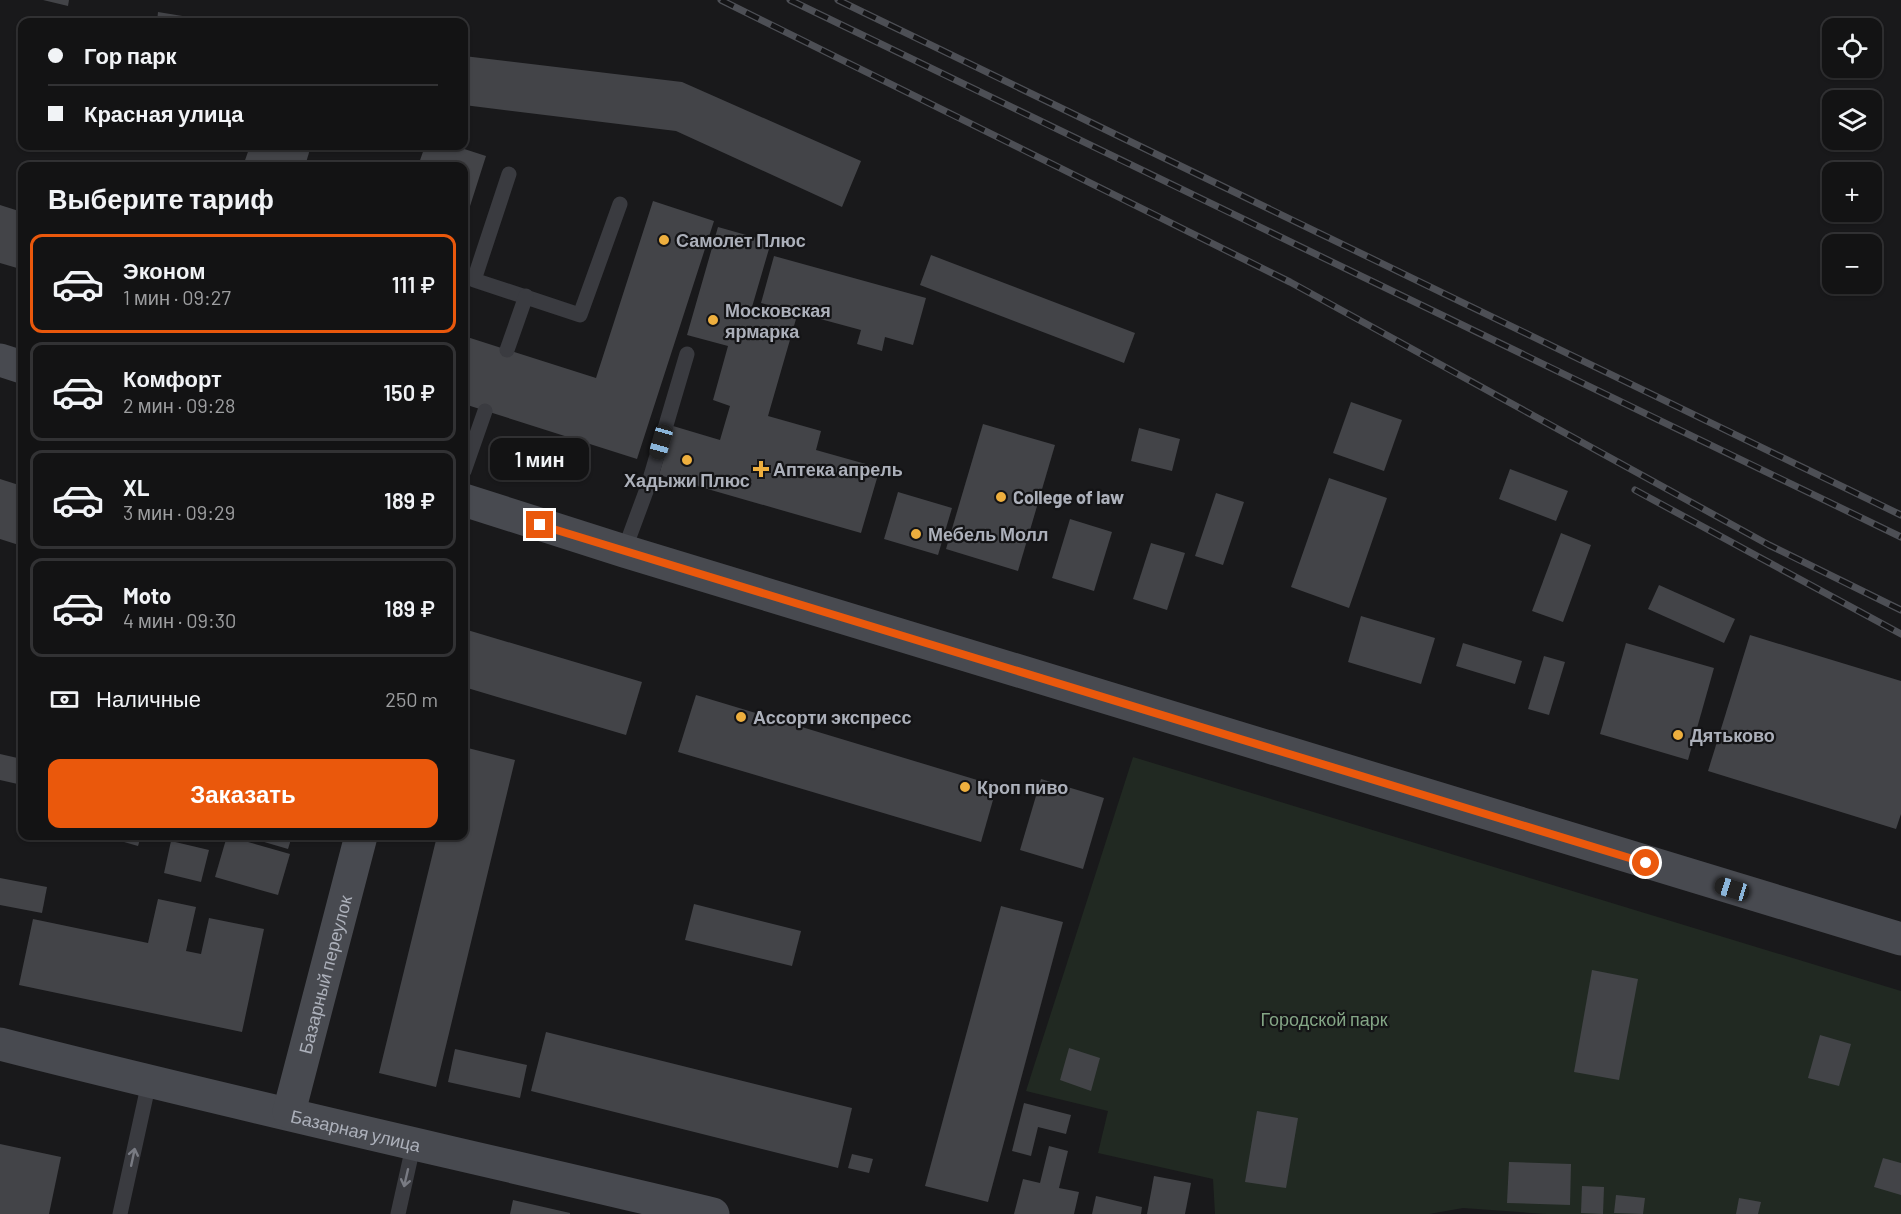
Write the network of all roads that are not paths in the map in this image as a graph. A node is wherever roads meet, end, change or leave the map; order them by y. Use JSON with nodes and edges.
{"nodes":[{"id":1,"x":509,"y":174,"type":"dead end"},
{"id":2,"x":620,"y":204,"type":"dead end"},
{"id":3,"x":526,"y":296,"type":"junction"},
{"id":4,"x":507,"y":350,"type":"dead end"},
{"id":5,"x":687,"y":354,"type":"dead end"},
{"id":6,"x":0,"y":360,"type":"edge"},
{"id":7,"x":18,"y":366,"type":"edge"},
{"id":8,"x":485,"y":411,"type":"dead end"},
{"id":9,"x":468,"y":460,"type":"edge"},
{"id":10,"x":468,"y":501,"type":"edge"},
{"id":11,"x":624,"y":551,"type":"junction"},
{"id":12,"x":360,"y":840,"type":"edge"},
{"id":13,"x":1901,"y":939,"type":"edge"},
{"id":14,"x":0,"y":1044,"type":"edge"},
{"id":15,"x":149,"y":1082,"type":"junction"},
{"id":16,"x":289,"y":1112,"type":"junction"},
{"id":17,"x":414,"y":1142,"type":"junction"},
{"id":18,"x":120,"y":1214,"type":"edge"},
{"id":19,"x":398,"y":1214,"type":"edge"},
{"id":20,"x":714,"y":1214,"type":"edge"}],
"edges":[{"from":1,"to":3,"type":"lane"},
{"from":2,"to":3,"type":"lane"},
{"from":3,"to":4,"type":"lane"},
{"from":5,"to":11,"type":"lane"},
{"from":6,"to":7,"type":"main road"},
{"from":8,"to":9,"type":"lane"},
{"from":10,"to":11,"type":"main road"},
{"from":11,"to":13,"type":"main road"},
{"from":12,"to":16,"type":"main road","name":"Базарный переулок"},
{"from":14,"to":15,"type":"main road","name":"Базарная улица"},
{"from":15,"to":16,"type":"main road","name":"Базарная улица"},
{"from":18,"to":15,"type":"lane","one_way":true},
{"from":16,"to":17,"type":"main road","name":"Базарная улица"},
{"from":17,"to":19,"type":"lane","one_way":true},
{"from":17,"to":20,"type":"main road","name":"Базарная улица"}]}
